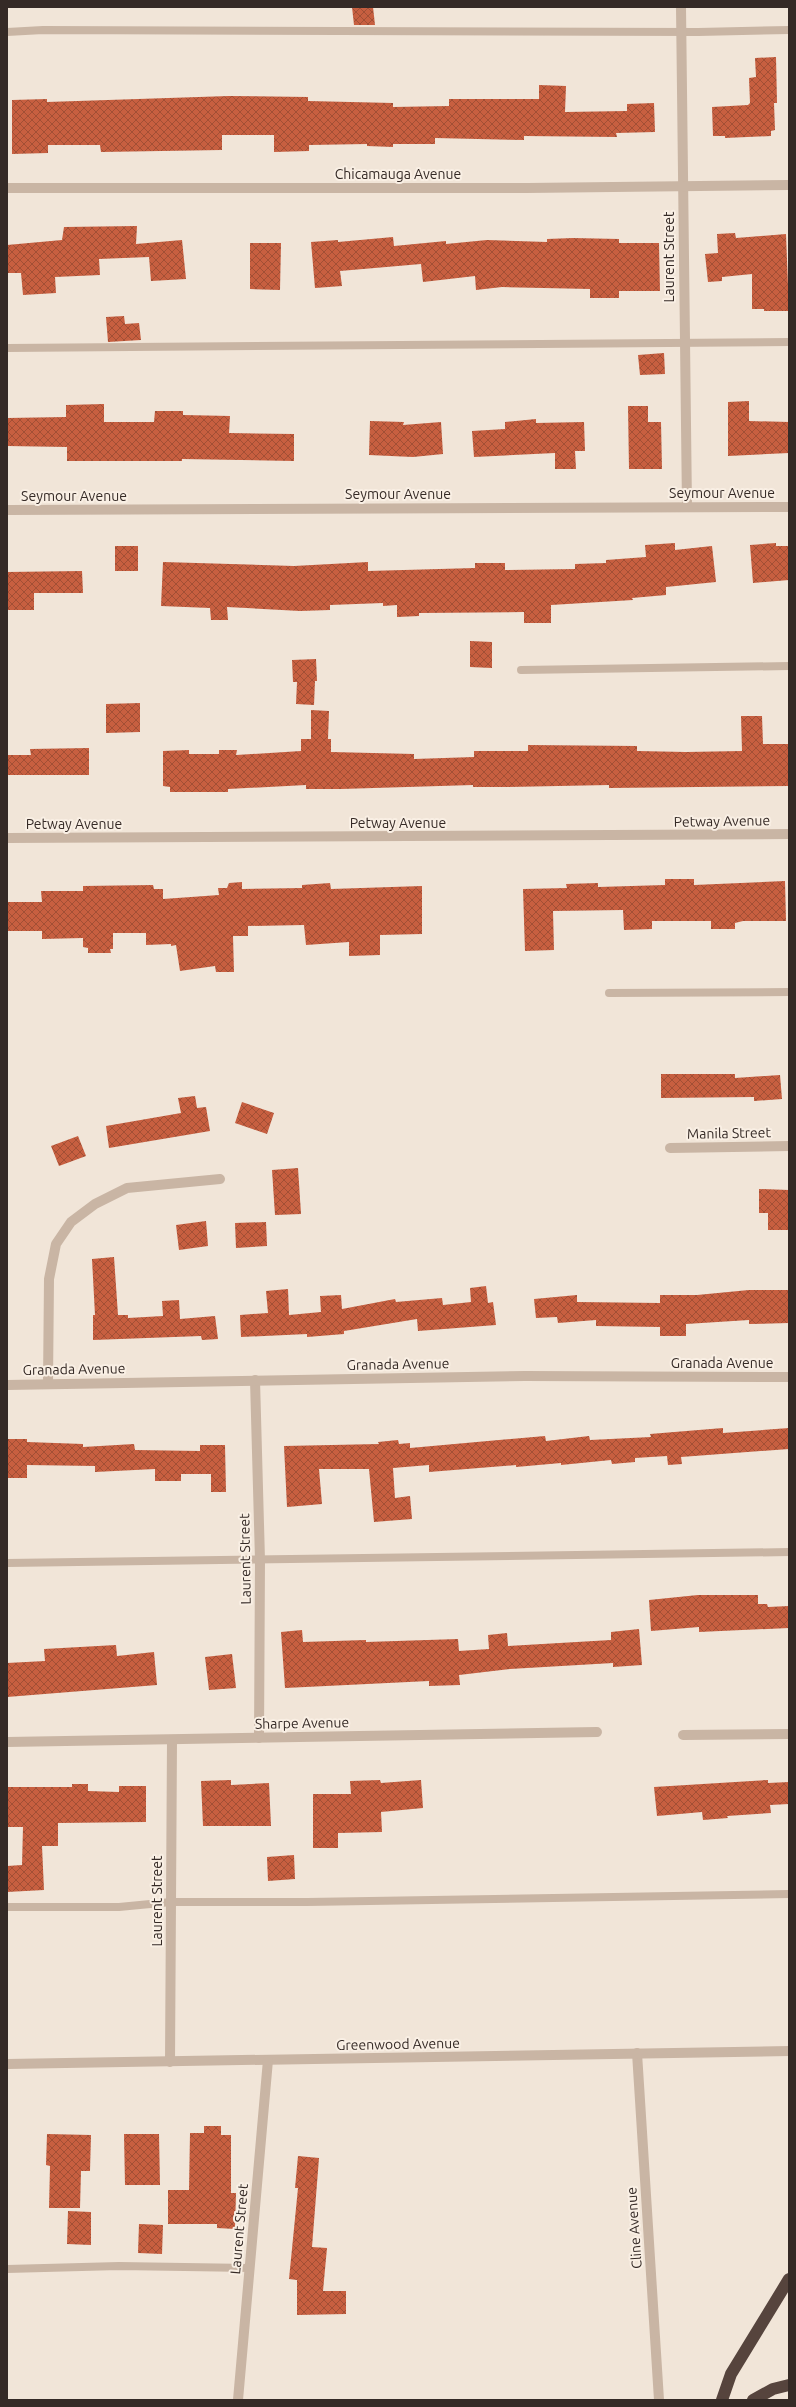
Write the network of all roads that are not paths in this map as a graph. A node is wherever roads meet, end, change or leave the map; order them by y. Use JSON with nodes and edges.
{"nodes":[{"id":1,"x":681,"y":7,"type":"edge"},
{"id":2,"x":789,"y":30,"type":"edge"},
{"id":3,"x":7,"y":32,"type":"edge"},
{"id":4,"x":681,"y":32,"type":"junction"},
{"id":5,"x":683,"y":185,"type":"junction"},
{"id":6,"x":789,"y":185,"type":"edge"},
{"id":7,"x":7,"y":188,"type":"edge"},
{"id":8,"x":789,"y":342,"type":"edge"},
{"id":9,"x":683,"y":343,"type":"junction"},
{"id":10,"x":7,"y":348,"type":"edge"},
{"id":11,"x":687,"y":507,"type":"junction"},
{"id":12,"x":789,"y":507,"type":"edge"},
{"id":13,"x":7,"y":510,"type":"edge"},
{"id":14,"x":789,"y":666,"type":"edge"},
{"id":15,"x":521,"y":670,"type":"dead end"},
{"id":16,"x":789,"y":834,"type":"edge"},
{"id":17,"x":7,"y":838,"type":"edge"},
{"id":18,"x":789,"y":992,"type":"edge"},
{"id":19,"x":609,"y":993,"type":"dead end"},
{"id":20,"x":789,"y":1146,"type":"edge"},
{"id":21,"x":670,"y":1148,"type":"dead end"},
{"id":22,"x":220,"y":1178,"type":"dead end"},
{"id":23,"x":789,"y":1377,"type":"edge"},
{"id":24,"x":255,"y":1380,"type":"junction"},
{"id":25,"x":48,"y":1383,"type":"junction"},
{"id":26,"x":7,"y":1385,"type":"edge"},
{"id":27,"x":789,"y":1552,"type":"edge"},
{"id":28,"x":260,"y":1560,"type":"junction"},
{"id":29,"x":7,"y":1563,"type":"edge"},
{"id":30,"x":597,"y":1732,"type":"dead end"},
{"id":31,"x":789,"y":1734,"type":"edge"},
{"id":32,"x":683,"y":1735,"type":"dead end"},
{"id":33,"x":259,"y":1738,"type":"junction"},
{"id":34,"x":172,"y":1741,"type":"junction"},
{"id":35,"x":7,"y":1742,"type":"edge"},
{"id":36,"x":789,"y":1894,"type":"edge"},
{"id":37,"x":171,"y":1902,"type":"junction"},
{"id":38,"x":7,"y":1907,"type":"edge"},
{"id":39,"x":789,"y":2051,"type":"edge"},
{"id":40,"x":637,"y":2054,"type":"junction"},
{"id":41,"x":268,"y":2060,"type":"junction"},
{"id":42,"x":170,"y":2062,"type":"junction"},
{"id":43,"x":7,"y":2064,"type":"edge"},
{"id":44,"x":250,"y":2268,"type":"junction"},
{"id":45,"x":7,"y":2269,"type":"edge"},
{"id":46,"x":789,"y":2279,"type":"edge"},
{"id":47,"x":789,"y":2385,"type":"edge"},
{"id":48,"x":238,"y":2400,"type":"edge"},
{"id":49,"x":658,"y":2400,"type":"edge"},
{"id":50,"x":722,"y":2400,"type":"edge"},
{"id":51,"x":753,"y":2400,"type":"edge"}],
"edges":[{"from":1,"to":4,"type":"street","name":"Laurent Street"},
{"from":2,"to":4,"type":"lane"},
{"from":3,"to":4,"type":"lane"},
{"from":4,"to":5,"type":"street","name":"Laurent Street"},
{"from":5,"to":6,"type":"street","name":"Chicamauga Avenue"},
{"from":5,"to":7,"type":"street","name":"Chicamauga Avenue"},
{"from":5,"to":9,"type":"street","name":"Laurent Street"},
{"from":8,"to":9,"type":"lane"},
{"from":9,"to":10,"type":"lane"},
{"from":9,"to":11,"type":"street","name":"Laurent Street"},
{"from":11,"to":12,"type":"street","name":"Seymour Avenue"},
{"from":11,"to":13,"type":"street","name":"Seymour Avenue"},
{"from":14,"to":15,"type":"lane"},
{"from":16,"to":17,"type":"street","name":"Petway Avenue"},
{"from":18,"to":19,"type":"lane"},
{"from":20,"to":21,"type":"street","name":"Manila Street"},
{"from":22,"to":25,"type":"street"},
{"from":23,"to":24,"type":"street","name":"Granada Avenue"},
{"from":24,"to":25,"type":"street","name":"Granada Avenue"},
{"from":24,"to":28,"type":"street","name":"Laurent Street"},
{"from":25,"to":26,"type":"street","name":"Granada Avenue"},
{"from":27,"to":28,"type":"lane"},
{"from":28,"to":29,"type":"lane"},
{"from":28,"to":33,"type":"street","name":"Laurent Street"},
{"from":30,"to":33,"type":"street","name":"Sharpe Avenue"},
{"from":31,"to":32,"type":"street"},
{"from":33,"to":34,"type":"street","name":"Sharpe Avenue"},
{"from":34,"to":35,"type":"street","name":"Sharpe Avenue"},
{"from":34,"to":37,"type":"street","name":"Laurent Street"},
{"from":36,"to":37,"type":"lane"},
{"from":37,"to":38,"type":"lane"},
{"from":37,"to":42,"type":"street","name":"Laurent Street"},
{"from":39,"to":40,"type":"street","name":"Greenwood Avenue"},
{"from":40,"to":41,"type":"street","name":"Greenwood Avenue"},
{"from":40,"to":49,"type":"street","name":"Cline Avenue"},
{"from":41,"to":42,"type":"street","name":"Greenwood Avenue"},
{"from":41,"to":44,"type":"street","name":"Laurent Street"},
{"from":42,"to":43,"type":"street","name":"Greenwood Avenue"},
{"from":44,"to":45,"type":"lane"},
{"from":44,"to":48,"type":"street","name":"Laurent Street"},
{"from":46,"to":50,"type":"highway"},
{"from":47,"to":51,"type":"highway"}]}
